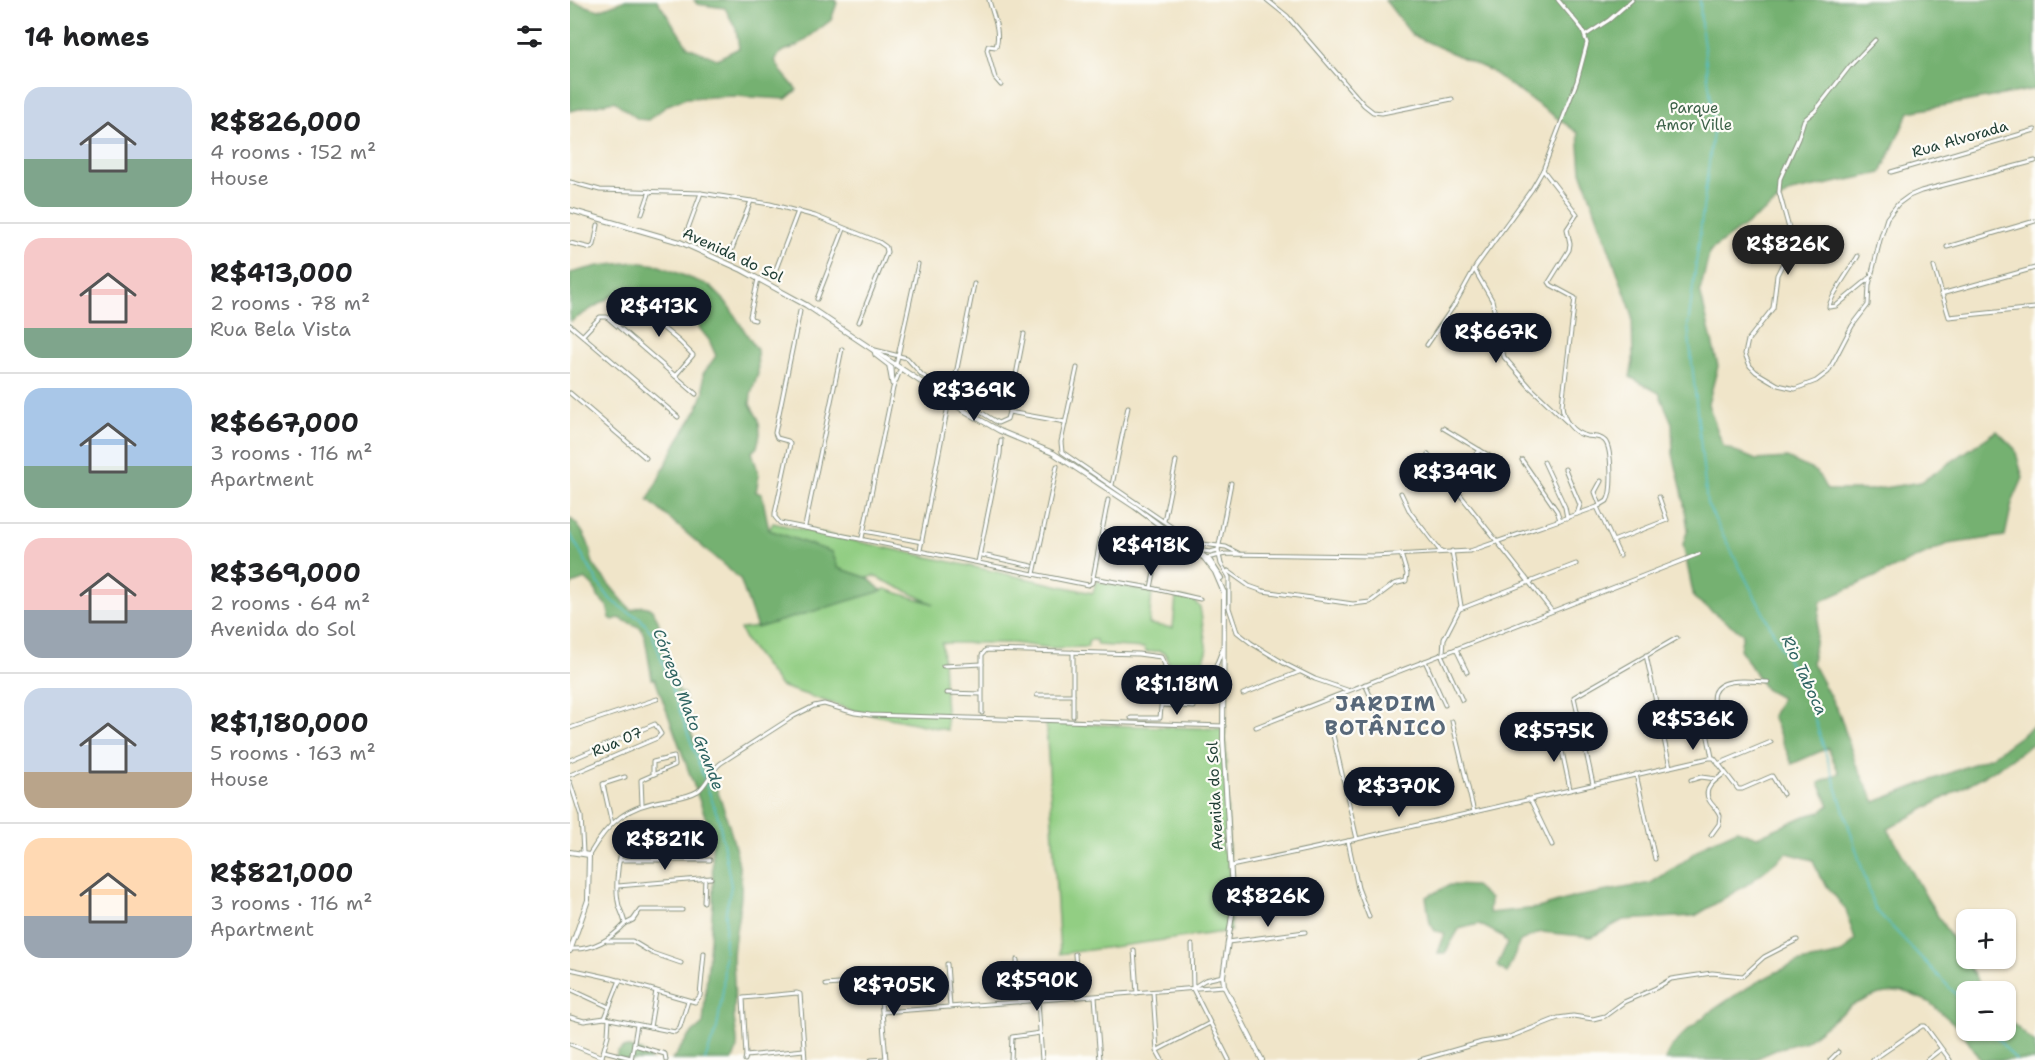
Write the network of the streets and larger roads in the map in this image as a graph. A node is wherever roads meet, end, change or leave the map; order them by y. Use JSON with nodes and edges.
{"nodes":[{"id":1,"x":989,"y":0,"type":"edge"},
{"id":2,"x":1267,"y":0,"type":"edge"},
{"id":3,"x":1558,"y":0,"type":"edge"},
{"id":4,"x":1632,"y":0,"type":"edge"},
{"id":5,"x":1586,"y":35,"type":"junction"},
{"id":6,"x":1875,"y":40,"type":"dead end"},
{"id":7,"x":1001,"y":85,"type":"dead end"},
{"id":8,"x":1452,"y":99,"type":"dead end"},
{"id":9,"x":2035,"y":130,"type":"edge"},
{"id":10,"x":2035,"y":162,"type":"edge"},
{"id":11,"x":1543,"y":171,"type":"junction"},
{"id":12,"x":1891,"y":172,"type":"dead end"},
{"id":13,"x":570,"y":182,"type":"edge"},
{"id":14,"x":650,"y":191,"type":"junction"},
{"id":15,"x":701,"y":193,"type":"junction"},
{"id":16,"x":751,"y":201,"type":"junction"},
{"id":17,"x":570,"y":210,"type":"edge"},
{"id":18,"x":798,"y":211,"type":"junction"},
{"id":19,"x":642,"y":214,"type":"dead end"},
{"id":20,"x":2035,"y":221,"type":"edge"},
{"id":21,"x":598,"y":225,"type":"dead end"},
{"id":22,"x":844,"y":229,"type":"junction"},
{"id":23,"x":686,"y":234,"type":"dead end"},
{"id":24,"x":570,"y":243,"type":"edge"},
{"id":25,"x":1947,"y":247,"type":"dead end"},
{"id":26,"x":730,"y":254,"type":"dead end"},
{"id":27,"x":1858,"y":256,"type":"dead end"},
{"id":28,"x":918,"y":264,"type":"dead end"},
{"id":29,"x":1934,"y":267,"type":"dead end"},
{"id":30,"x":2035,"y":268,"type":"edge"},
{"id":31,"x":1474,"y":269,"type":"junction"},
{"id":32,"x":1872,"y":276,"type":"junction"},
{"id":33,"x":773,"y":277,"type":"dead end"},
{"id":34,"x":758,"y":279,"type":"junction"},
{"id":35,"x":974,"y":284,"type":"dead end"},
{"id":36,"x":1941,"y":294,"type":"junction"},
{"id":37,"x":817,"y":299,"type":"dead end"},
{"id":38,"x":2035,"y":308,"type":"edge"},
{"id":39,"x":800,"y":311,"type":"dead end"},
{"id":40,"x":611,"y":319,"type":"junction"},
{"id":41,"x":755,"y":320,"type":"dead end"},
{"id":42,"x":859,"y":322,"type":"dead end"},
{"id":43,"x":570,"y":325,"type":"edge"},
{"id":44,"x":1024,"y":334,"type":"dead end"},
{"id":45,"x":584,"y":336,"type":"junction"},
{"id":46,"x":1428,"y":345,"type":"dead end"},
{"id":47,"x":842,"y":349,"type":"dead end"},
{"id":48,"x":873,"y":349,"type":"junction"},
{"id":49,"x":900,"y":356,"type":"junction"},
{"id":50,"x":895,"y":368,"type":"junction"},
{"id":51,"x":1077,"y":368,"type":"dead end"},
{"id":52,"x":675,"y":376,"type":"junction"},
{"id":53,"x":893,"y":387,"type":"junction"},
{"id":54,"x":570,"y":393,"type":"edge"},
{"id":55,"x":696,"y":394,"type":"dead end"},
{"id":56,"x":952,"y":395,"type":"junction"},
{"id":57,"x":1128,"y":407,"type":"dead end"},
{"id":58,"x":947,"y":411,"type":"dead end"},
{"id":59,"x":1009,"y":412,"type":"junction"},
{"id":60,"x":678,"y":417,"type":"dead end"},
{"id":61,"x":1566,"y":421,"type":"junction"},
{"id":62,"x":1065,"y":422,"type":"junction"},
{"id":63,"x":1443,"y":428,"type":"dead end"},
{"id":64,"x":1001,"y":440,"type":"dead end"},
{"id":65,"x":1480,"y":450,"type":"junction"},
{"id":66,"x":1428,"y":454,"type":"dead end"},
{"id":67,"x":646,"y":458,"type":"dead end"},
{"id":68,"x":1522,"y":460,"type":"dead end"},
{"id":69,"x":1176,"y":461,"type":"dead end"},
{"id":70,"x":1544,"y":462,"type":"dead end"},
{"id":71,"x":1057,"y":466,"type":"dead end"},
{"id":72,"x":1508,"y":467,"type":"dead end"},
{"id":73,"x":1565,"y":469,"type":"dead end"},
{"id":74,"x":1451,"y":481,"type":"junction"},
{"id":75,"x":1601,"y":481,"type":"dead end"},
{"id":76,"x":1231,"y":483,"type":"dead end"},
{"id":77,"x":1112,"y":486,"type":"junction"},
{"id":78,"x":1401,"y":493,"type":"dead end"},
{"id":79,"x":1659,"y":497,"type":"dead end"},
{"id":80,"x":1108,"y":500,"type":"dead end"},
{"id":81,"x":1600,"y":505,"type":"junction"},
{"id":82,"x":1577,"y":514,"type":"junction"},
{"id":83,"x":1567,"y":518,"type":"junction"},
{"id":84,"x":1560,"y":520,"type":"junction"},
{"id":85,"x":1164,"y":521,"type":"junction"},
{"id":86,"x":805,"y":527,"type":"junction"},
{"id":87,"x":864,"y":531,"type":"junction"},
{"id":88,"x":1161,"y":537,"type":"dead end"},
{"id":89,"x":862,"y":538,"type":"junction"},
{"id":90,"x":898,"y":538,"type":"junction"},
{"id":91,"x":922,"y":542,"type":"junction"},
{"id":92,"x":1497,"y":542,"type":"junction"},
{"id":93,"x":1613,"y":542,"type":"junction"},
{"id":94,"x":1184,"y":543,"type":"junction"},
{"id":95,"x":897,"y":547,"type":"junction"},
{"id":96,"x":1227,"y":548,"type":"junction"},
{"id":97,"x":1197,"y":549,"type":"junction"},
{"id":98,"x":920,"y":551,"type":"junction"},
{"id":99,"x":1452,"y":551,"type":"junction"},
{"id":100,"x":1212,"y":552,"type":"junction"},
{"id":101,"x":1441,"y":552,"type":"junction"},
{"id":102,"x":1219,"y":553,"type":"junction"},
{"id":103,"x":1226,"y":554,"type":"junction"},
{"id":104,"x":1240,"y":554,"type":"junction"},
{"id":105,"x":1401,"y":554,"type":"junction"},
{"id":106,"x":1699,"y":554,"type":"dead end"},
{"id":107,"x":982,"y":555,"type":"dead end"},
{"id":108,"x":1620,"y":556,"type":"dead end"},
{"id":109,"x":1207,"y":560,"type":"junction"},
{"id":110,"x":1007,"y":561,"type":"junction"},
{"id":111,"x":978,"y":562,"type":"junction"},
{"id":112,"x":1576,"y":564,"type":"dead end"},
{"id":113,"x":1032,"y":566,"type":"dead end"},
{"id":114,"x":1006,"y":569,"type":"junction"},
{"id":115,"x":1226,"y":570,"type":"junction"},
{"id":116,"x":1034,"y":574,"type":"junction"},
{"id":117,"x":1093,"y":578,"type":"junction"},
{"id":118,"x":1529,"y":582,"type":"junction"},
{"id":119,"x":1151,"y":588,"type":"junction"},
{"id":120,"x":1200,"y":599,"type":"dead end"},
{"id":121,"x":1460,"y":609,"type":"junction"},
{"id":122,"x":1551,"y":611,"type":"junction"},
{"id":123,"x":1677,"y":638,"type":"dead end"},
{"id":124,"x":1225,"y":646,"type":"junction"},
{"id":125,"x":1456,"y":649,"type":"junction"},
{"id":126,"x":1073,"y":652,"type":"junction"},
{"id":127,"x":1442,"y":654,"type":"junction"},
{"id":128,"x":1646,"y":655,"type":"junction"},
{"id":129,"x":1425,"y":661,"type":"junction"},
{"id":130,"x":982,"y":664,"type":"junction"},
{"id":131,"x":1165,"y":665,"type":"junction"},
{"id":132,"x":943,"y":666,"type":"dead end"},
{"id":133,"x":1214,"y":671,"type":"junction"},
{"id":134,"x":1299,"y":672,"type":"junction"},
{"id":135,"x":1467,"y":672,"type":"dead end"},
{"id":136,"x":1223,"y":675,"type":"junction"},
{"id":137,"x":1768,"y":682,"type":"dead end"},
{"id":138,"x":1365,"y":684,"type":"junction"},
{"id":139,"x":1347,"y":690,"type":"junction"},
{"id":140,"x":947,"y":693,"type":"dead end"},
{"id":141,"x":981,"y":694,"type":"junction"},
{"id":142,"x":1038,"y":694,"type":"dead end"},
{"id":143,"x":1073,"y":694,"type":"junction"},
{"id":144,"x":1243,"y":694,"type":"dead end"},
{"id":145,"x":657,"y":699,"type":"dead end"},
{"id":146,"x":1462,"y":700,"type":"dead end"},
{"id":147,"x":1162,"y":705,"type":"junction"},
{"id":148,"x":1445,"y":705,"type":"dead end"},
{"id":149,"x":1194,"y":707,"type":"dead end"},
{"id":150,"x":982,"y":713,"type":"dead end"},
{"id":151,"x":1073,"y":716,"type":"dead end"},
{"id":152,"x":1131,"y":718,"type":"dead end"},
{"id":153,"x":1452,"y":721,"type":"dead end"},
{"id":154,"x":1382,"y":722,"type":"dead end"},
{"id":155,"x":1224,"y":726,"type":"junction"},
{"id":156,"x":1256,"y":727,"type":"dead end"},
{"id":157,"x":570,"y":728,"type":"edge"},
{"id":158,"x":1558,"y":732,"type":"dead end"},
{"id":159,"x":1333,"y":735,"type":"dead end"},
{"id":160,"x":1771,"y":742,"type":"dead end"},
{"id":161,"x":1712,"y":758,"type":"junction"},
{"id":162,"x":570,"y":760,"type":"edge"},
{"id":163,"x":1718,"y":764,"type":"junction"},
{"id":164,"x":1670,"y":767,"type":"junction"},
{"id":165,"x":653,"y":773,"type":"junction"},
{"id":166,"x":1725,"y":773,"type":"junction"},
{"id":167,"x":1636,"y":774,"type":"junction"},
{"id":168,"x":570,"y":775,"type":"edge"},
{"id":169,"x":625,"y":777,"type":"dead end"},
{"id":170,"x":1716,"y":779,"type":"junction"},
{"id":171,"x":1690,"y":780,"type":"dead end"},
{"id":172,"x":570,"y":782,"type":"edge"},
{"id":173,"x":1593,"y":784,"type":"junction"},
{"id":174,"x":1570,"y":789,"type":"junction"},
{"id":175,"x":1783,"y":794,"type":"dead end"},
{"id":176,"x":1528,"y":799,"type":"junction"},
{"id":177,"x":642,"y":804,"type":"junction"},
{"id":178,"x":1474,"y":812,"type":"junction"},
{"id":179,"x":612,"y":824,"type":"junction"},
{"id":180,"x":1711,"y":835,"type":"dead end"},
{"id":181,"x":1357,"y":838,"type":"junction"},
{"id":182,"x":1348,"y":841,"type":"junction"},
{"id":183,"x":709,"y":843,"type":"dead end"},
{"id":184,"x":1552,"y":845,"type":"dead end"},
{"id":185,"x":570,"y":852,"type":"edge"},
{"id":186,"x":583,"y":853,"type":"junction"},
{"id":187,"x":589,"y":855,"type":"junction"},
{"id":188,"x":1655,"y":859,"type":"dead end"},
{"id":189,"x":620,"y":860,"type":"junction"},
{"id":190,"x":710,"y":860,"type":"dead end"},
{"id":191,"x":1231,"y":866,"type":"junction"},
{"id":192,"x":705,"y":878,"type":"junction"},
{"id":193,"x":711,"y":878,"type":"dead end"},
{"id":194,"x":618,"y":886,"type":"junction"},
{"id":195,"x":704,"y":902,"type":"dead end"},
{"id":196,"x":682,"y":910,"type":"dead end"},
{"id":197,"x":1369,"y":917,"type":"dead end"},
{"id":198,"x":625,"y":924,"type":"junction"},
{"id":199,"x":1305,"y":932,"type":"dead end"},
{"id":200,"x":572,"y":939,"type":"edge"},
{"id":201,"x":1797,"y":940,"type":"dead end"},
{"id":202,"x":605,"y":941,"type":"junction"},
{"id":203,"x":1228,"y":942,"type":"junction"},
{"id":204,"x":1192,"y":945,"type":"dead end"},
{"id":205,"x":570,"y":950,"type":"edge"},
{"id":206,"x":1134,"y":950,"type":"dead end"},
{"id":207,"x":704,"y":953,"type":"dead end"},
{"id":208,"x":1075,"y":954,"type":"dead end"},
{"id":209,"x":1017,"y":960,"type":"dead end"},
{"id":210,"x":681,"y":963,"type":"dead end"},
{"id":211,"x":946,"y":964,"type":"dead end"},
{"id":212,"x":570,"y":969,"type":"edge"},
{"id":213,"x":879,"y":975,"type":"dead end"},
{"id":214,"x":1223,"y":976,"type":"junction"},
{"id":215,"x":620,"y":980,"type":"junction"},
{"id":216,"x":879,"y":981,"type":"junction"},
{"id":217,"x":826,"y":985,"type":"dead end"},
{"id":218,"x":1224,"y":986,"type":"junction"},
{"id":219,"x":570,"y":989,"type":"edge"},
{"id":220,"x":1192,"y":989,"type":"junction"},
{"id":221,"x":656,"y":991,"type":"junction"},
{"id":222,"x":1153,"y":992,"type":"junction"},
{"id":223,"x":1137,"y":993,"type":"junction"},
{"id":224,"x":1095,"y":997,"type":"junction"},
{"id":225,"x":1079,"y":998,"type":"junction"},
{"id":226,"x":688,"y":1001,"type":"junction"},
{"id":227,"x":1038,"y":1001,"type":"junction"},
{"id":228,"x":1019,"y":1002,"type":"junction"},
{"id":229,"x":609,"y":1007,"type":"junction"},
{"id":230,"x":950,"y":1008,"type":"junction"},
{"id":231,"x":883,"y":1012,"type":"junction"},
{"id":232,"x":570,"y":1017,"type":"edge"},
{"id":233,"x":607,"y":1019,"type":"junction"},
{"id":234,"x":1210,"y":1023,"type":"junction"},
{"id":235,"x":637,"y":1025,"type":"junction"},
{"id":236,"x":650,"y":1027,"type":"junction"},
{"id":237,"x":1040,"y":1033,"type":"junction"},
{"id":238,"x":570,"y":1044,"type":"edge"},
{"id":239,"x":634,"y":1045,"type":"junction"},
{"id":240,"x":1941,"y":1049,"type":"junction"},
{"id":241,"x":804,"y":1050,"type":"junction"},
{"id":242,"x":604,"y":1051,"type":"junction"},
{"id":243,"x":1157,"y":1051,"type":"junction"},
{"id":244,"x":1838,"y":1052,"type":"dead end"},
{"id":245,"x":746,"y":1058,"type":"edge"},
{"id":246,"x":602,"y":1059,"type":"edge"},
{"id":247,"x":631,"y":1059,"type":"edge"},
{"id":248,"x":666,"y":1060,"type":"edge"},
{"id":249,"x":805,"y":1060,"type":"edge"},
{"id":250,"x":871,"y":1060,"type":"edge"},
{"id":251,"x":886,"y":1060,"type":"edge"},
{"id":252,"x":1011,"y":1060,"type":"edge"},
{"id":253,"x":1042,"y":1060,"type":"edge"},
{"id":254,"x":1100,"y":1060,"type":"edge"},
{"id":255,"x":1162,"y":1060,"type":"edge"},
{"id":256,"x":1229,"y":1060,"type":"edge"},
{"id":257,"x":1262,"y":1060,"type":"edge"},
{"id":258,"x":1420,"y":1060,"type":"edge"},
{"id":259,"x":1830,"y":1060,"type":"edge"},
{"id":260,"x":1873,"y":1060,"type":"edge"},
{"id":261,"x":1927,"y":1060,"type":"edge"},
{"id":262,"x":1950,"y":1060,"type":"edge"}],
"edges":[{"from":1,"to":7,"type":"street"},
{"from":2,"to":8,"type":"street"},
{"from":3,"to":5,"type":"street"},
{"from":4,"to":5,"type":"street"},
{"from":5,"to":11,"type":"street"},
{"from":6,"to":32,"type":"street"},
{"from":9,"to":12,"type":"street","name":"Rua Alvorada"},
{"from":10,"to":32,"type":"street"},
{"from":11,"to":31,"type":"street"},
{"from":11,"to":61,"type":"street"},
{"from":13,"to":14,"type":"street"},
{"from":14,"to":15,"type":"street"},
{"from":14,"to":19,"type":"street"},
{"from":15,"to":16,"type":"street"},
{"from":15,"to":23,"type":"street"},
{"from":16,"to":18,"type":"street"},
{"from":16,"to":26,"type":"street"},
{"from":17,"to":34,"type":"street","name":"Avenida do Sol"},
{"from":18,"to":22,"type":"street"},
{"from":18,"to":33,"type":"street"},
{"from":20,"to":25,"type":"street"},
{"from":21,"to":24,"type":"street"},
{"from":22,"to":37,"type":"street"},
{"from":22,"to":42,"type":"street"},
{"from":27,"to":32,"type":"street"},
{"from":28,"to":49,"type":"street"},
{"from":29,"to":36,"type":"street"},
{"from":30,"to":36,"type":"street"},
{"from":31,"to":46,"type":"street"},
{"from":31,"to":61,"type":"street"},
{"from":34,"to":41,"type":"street"},
{"from":34,"to":48,"type":"street","name":"Avenida do Sol"},
{"from":35,"to":56,"type":"street"},
{"from":36,"to":38,"type":"street"},
{"from":39,"to":86,"type":"street"},
{"from":40,"to":45,"type":"street"},
{"from":40,"to":52,"type":"street"},
{"from":40,"to":52,"type":"street"},
{"from":43,"to":45,"type":"street"},
{"from":44,"to":59,"type":"street"},
{"from":45,"to":60,"type":"street"},
{"from":47,"to":86,"type":"street"},
{"from":48,"to":49,"type":"street"},
{"from":48,"to":50,"type":"street","name":"Avenida do Sol"},
{"from":48,"to":50,"type":"street"},
{"from":49,"to":50,"type":"street"},
{"from":49,"to":56,"type":"street"},
{"from":50,"to":53,"type":"street"},
{"from":50,"to":53,"type":"street"},
{"from":50,"to":94,"type":"street","name":"Avenida do Sol"},
{"from":51,"to":62,"type":"street"},
{"from":52,"to":55,"type":"street"},
{"from":53,"to":87,"type":"street"},
{"from":54,"to":67,"type":"street"},
{"from":56,"to":59,"type":"street"},
{"from":57,"to":77,"type":"street"},
{"from":58,"to":91,"type":"street"},
{"from":59,"to":62,"type":"street"},
{"from":61,"to":81,"type":"street"},
{"from":62,"to":77,"type":"street"},
{"from":63,"to":65,"type":"street"},
{"from":64,"to":111,"type":"street"},
{"from":65,"to":72,"type":"street"},
{"from":65,"to":74,"type":"street"},
{"from":66,"to":74,"type":"street"},
{"from":68,"to":84,"type":"street"},
{"from":69,"to":85,"type":"street"},
{"from":70,"to":83,"type":"street"},
{"from":71,"to":116,"type":"street"},
{"from":73,"to":82,"type":"street"},
{"from":74,"to":92,"type":"street"},
{"from":75,"to":81,"type":"street"},
{"from":76,"to":102,"type":"street"},
{"from":77,"to":85,"type":"street"},
{"from":78,"to":101,"type":"street"},
{"from":79,"to":93,"type":"street"},
{"from":80,"to":117,"type":"street"},
{"from":81,"to":82,"type":"street"},
{"from":81,"to":93,"type":"street"},
{"from":82,"to":83,"type":"street"},
{"from":83,"to":84,"type":"street"},
{"from":84,"to":92,"type":"street"},
{"from":85,"to":102,"type":"street"},
{"from":86,"to":89,"type":"street"},
{"from":87,"to":89,"type":"street"},
{"from":87,"to":90,"type":"street"},
{"from":88,"to":119,"type":"street"},
{"from":89,"to":95,"type":"street"},
{"from":90,"to":91,"type":"street"},
{"from":90,"to":95,"type":"street"},
{"from":91,"to":98,"type":"street"},
{"from":92,"to":99,"type":"street"},
{"from":92,"to":118,"type":"street"},
{"from":93,"to":108,"type":"street"},
{"from":94,"to":97,"type":"street","name":"Avenida do Sol"},
{"from":94,"to":109,"type":"street","name":"Avenida do Sol"},
{"from":95,"to":98,"type":"street"},
{"from":96,"to":102,"type":"street"},
{"from":96,"to":103,"type":"street"},
{"from":96,"to":104,"type":"street"},
{"from":97,"to":100,"type":"street"},
{"from":97,"to":109,"type":"street","name":"Avenida do Sol"},
{"from":98,"to":111,"type":"street"},
{"from":99,"to":101,"type":"street"},
{"from":99,"to":121,"type":"street"},
{"from":100,"to":102,"type":"street"},
{"from":100,"to":109,"type":"street"},
{"from":101,"to":105,"type":"street"},
{"from":102,"to":103,"type":"street"},
{"from":102,"to":109,"type":"street"},
{"from":102,"to":115,"type":"street"},
{"from":103,"to":104,"type":"street"},
{"from":104,"to":105,"type":"street"},
{"from":105,"to":115,"type":"street"},
{"from":106,"to":122,"type":"street"},
{"from":107,"to":110,"type":"street"},
{"from":109,"to":124,"type":"street","name":"Avenida do Sol"},
{"from":110,"to":113,"type":"street"},
{"from":110,"to":114,"type":"street"},
{"from":111,"to":114,"type":"street"},
{"from":112,"to":118,"type":"street"},
{"from":114,"to":116,"type":"street"},
{"from":115,"to":134,"type":"street"},
{"from":116,"to":117,"type":"street"},
{"from":117,"to":119,"type":"street"},
{"from":118,"to":121,"type":"street"},
{"from":118,"to":122,"type":"street"},
{"from":119,"to":120,"type":"street"},
{"from":121,"to":127,"type":"street"},
{"from":122,"to":125,"type":"street"},
{"from":123,"to":128,"type":"street"},
{"from":124,"to":133,"type":"street"},
{"from":124,"to":136,"type":"street","name":"Avenida do Sol"},
{"from":125,"to":127,"type":"street"},
{"from":125,"to":135,"type":"street"},
{"from":126,"to":130,"type":"street"},
{"from":126,"to":131,"type":"street"},
{"from":126,"to":143,"type":"street"},
{"from":127,"to":129,"type":"street"},
{"from":127,"to":146,"type":"street"},
{"from":128,"to":164,"type":"street"},
{"from":128,"to":173,"type":"street"},
{"from":129,"to":138,"type":"street"},
{"from":129,"to":148,"type":"street"},
{"from":130,"to":132,"type":"street"},
{"from":130,"to":141,"type":"street"},
{"from":131,"to":133,"type":"street"},
{"from":131,"to":147,"type":"street"},
{"from":133,"to":136,"type":"street"},
{"from":134,"to":139,"type":"street"},
{"from":134,"to":144,"type":"street"},
{"from":136,"to":155,"type":"street","name":"Avenida do Sol"},
{"from":137,"to":161,"type":"street"},
{"from":138,"to":139,"type":"street"},
{"from":138,"to":154,"type":"street"},
{"from":139,"to":156,"type":"street"},
{"from":140,"to":141,"type":"street"},
{"from":141,"to":150,"type":"street"},
{"from":142,"to":143,"type":"street"},
{"from":143,"to":151,"type":"street"},
{"from":145,"to":157,"type":"street"},
{"from":147,"to":149,"type":"street"},
{"from":147,"to":152,"type":"street"},
{"from":153,"to":178,"type":"street"},
{"from":155,"to":177,"type":"street"},
{"from":155,"to":191,"type":"street","name":"Avenida do Sol"},
{"from":158,"to":174,"type":"street"},
{"from":159,"to":181,"type":"street"},
{"from":160,"to":163,"type":"street"},
{"from":161,"to":163,"type":"street"},
{"from":161,"to":164,"type":"street"},
{"from":162,"to":168,"type":"street","name":"Rua 07"},
{"from":163,"to":166,"type":"street"},
{"from":164,"to":167,"type":"street"},
{"from":165,"to":165,"type":"street"},
{"from":165,"to":177,"type":"street"},
{"from":166,"to":170,"type":"street"},
{"from":166,"to":175,"type":"street"},
{"from":167,"to":173,"type":"street"},
{"from":167,"to":188,"type":"street"},
{"from":169,"to":179,"type":"street"},
{"from":170,"to":171,"type":"street"},
{"from":170,"to":180,"type":"street"},
{"from":172,"to":186,"type":"street"},
{"from":173,"to":174,"type":"street"},
{"from":174,"to":176,"type":"street"},
{"from":176,"to":178,"type":"street"},
{"from":176,"to":184,"type":"street"},
{"from":177,"to":179,"type":"street"},
{"from":178,"to":181,"type":"street"},
{"from":179,"to":187,"type":"street"},
{"from":181,"to":182,"type":"street"},
{"from":182,"to":191,"type":"street"},
{"from":182,"to":197,"type":"street"},
{"from":183,"to":189,"type":"street"},
{"from":185,"to":186,"type":"street"},
{"from":186,"to":187,"type":"street"},
{"from":187,"to":200,"type":"street"},
{"from":189,"to":190,"type":"street"},
{"from":189,"to":194,"type":"street"},
{"from":191,"to":203,"type":"street","name":"Avenida do Sol"},
{"from":192,"to":193,"type":"street"},
{"from":192,"to":194,"type":"street"},
{"from":192,"to":195,"type":"street"},
{"from":194,"to":198,"type":"street"},
{"from":196,"to":198,"type":"street"},
{"from":198,"to":202,"type":"street"},
{"from":199,"to":203,"type":"street"},
{"from":200,"to":205,"type":"street"},
{"from":201,"to":258,"type":"street"},
{"from":202,"to":205,"type":"street"},
{"from":202,"to":210,"type":"street"},
{"from":203,"to":214,"type":"street","name":"Avenida do Sol"},
{"from":204,"to":220,"type":"street"},
{"from":206,"to":223,"type":"street"},
{"from":207,"to":226,"type":"street"},
{"from":208,"to":225,"type":"street"},
{"from":209,"to":228,"type":"street"},
{"from":211,"to":230,"type":"street"},
{"from":212,"to":215,"type":"street"},
{"from":213,"to":216,"type":"street"},
{"from":214,"to":218,"type":"street","name":"Avenida do Sol"},
{"from":214,"to":220,"type":"street"},
{"from":215,"to":221,"type":"street"},
{"from":215,"to":229,"type":"street"},
{"from":216,"to":217,"type":"street"},
{"from":216,"to":231,"type":"street"},
{"from":218,"to":220,"type":"street"},
{"from":218,"to":257,"type":"street","name":"Avenida do Sol"},
{"from":219,"to":229,"type":"street"},
{"from":220,"to":222,"type":"street"},
{"from":220,"to":234,"type":"street"},
{"from":221,"to":226,"type":"street"},
{"from":221,"to":236,"type":"street"},
{"from":222,"to":223,"type":"street"},
{"from":222,"to":243,"type":"street"},
{"from":223,"to":224,"type":"street"},
{"from":224,"to":225,"type":"street"},
{"from":224,"to":254,"type":"street"},
{"from":225,"to":227,"type":"street"},
{"from":226,"to":236,"type":"street"},
{"from":227,"to":228,"type":"street"},
{"from":227,"to":237,"type":"street"},
{"from":228,"to":230,"type":"street"},
{"from":229,"to":233,"type":"street"},
{"from":230,"to":231,"type":"street"},
{"from":231,"to":251,"type":"street"},
{"from":232,"to":233,"type":"street"},
{"from":233,"to":235,"type":"street"},
{"from":233,"to":242,"type":"street"},
{"from":234,"to":243,"type":"street"},
{"from":234,"to":256,"type":"street"},
{"from":235,"to":236,"type":"street"},
{"from":235,"to":239,"type":"street"},
{"from":237,"to":252,"type":"street"},
{"from":237,"to":253,"type":"street"},
{"from":238,"to":246,"type":"street"},
{"from":239,"to":247,"type":"street"},
{"from":239,"to":248,"type":"street"},
{"from":240,"to":260,"type":"street"},
{"from":240,"to":261,"type":"street"},
{"from":240,"to":262,"type":"street"},
{"from":241,"to":245,"type":"street"},
{"from":241,"to":245,"type":"street"},
{"from":241,"to":249,"type":"street"},
{"from":242,"to":246,"type":"street"},
{"from":242,"to":247,"type":"street"},
{"from":243,"to":255,"type":"street"},
{"from":244,"to":259,"type":"street"},
{"from":250,"to":251,"type":"street"}]}
